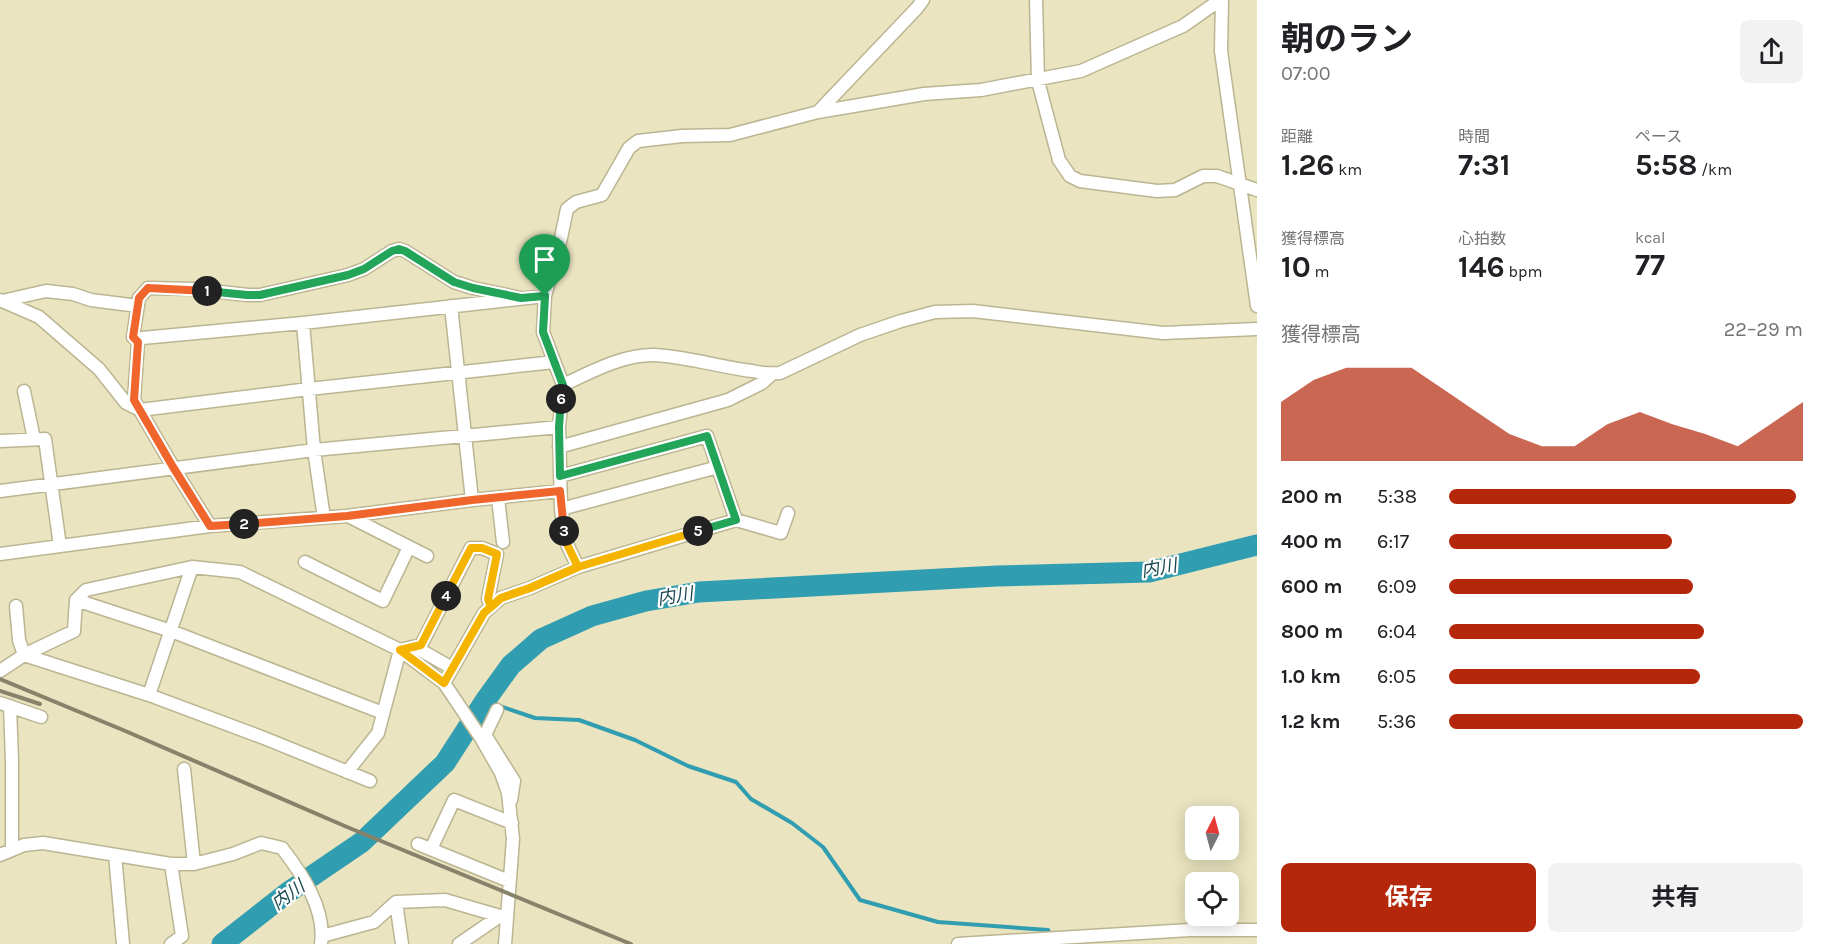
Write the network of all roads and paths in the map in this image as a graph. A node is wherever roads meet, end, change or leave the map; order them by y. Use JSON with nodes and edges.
{"nodes":[{"id":1,"x":923,"y":0,"type":"edge"},
{"id":2,"x":1036,"y":0,"type":"edge"},
{"id":3,"x":1221,"y":0,"type":"edge"},
{"id":4,"x":1038,"y":81,"type":"junction"},
{"id":5,"x":818,"y":112,"type":"junction"},
{"id":6,"x":1240,"y":184,"type":"junction"},
{"id":7,"x":1257,"y":190,"type":"edge"},
{"id":8,"x":545,"y":296,"type":"junction"},
{"id":9,"x":521,"y":298,"type":"junction"},
{"id":10,"x":1,"y":300,"type":"edge"},
{"id":11,"x":138,"y":306,"type":"junction"},
{"id":12,"x":451,"y":306,"type":"junction"},
{"id":13,"x":1257,"y":306,"type":"edge"},
{"id":14,"x":303,"y":323,"type":"junction"},
{"id":15,"x":1257,"y":329,"type":"edge"},
{"id":16,"x":138,"y":342,"type":"junction"},
{"id":17,"x":554,"y":362,"type":"junction"},
{"id":18,"x":458,"y":372,"type":"junction"},
{"id":19,"x":772,"y":374,"type":"junction"},
{"id":20,"x":563,"y":385,"type":"junction"},
{"id":21,"x":309,"y":388,"type":"junction"},
{"id":22,"x":24,"y":391,"type":"dead end"},
{"id":23,"x":140,"y":410,"type":"junction"},
{"id":24,"x":559,"y":427,"type":"junction"},
{"id":25,"x":465,"y":436,"type":"junction"},
{"id":26,"x":34,"y":439,"type":"junction"},
{"id":27,"x":0,"y":441,"type":"edge"},
{"id":28,"x":559,"y":447,"type":"junction"},
{"id":29,"x":314,"y":450,"type":"junction"},
{"id":30,"x":173,"y":467,"type":"junction"},
{"id":31,"x":718,"y":467,"type":"junction"},
{"id":32,"x":560,"y":476,"type":"junction"},
{"id":33,"x":52,"y":485,"type":"junction"},
{"id":34,"x":0,"y":491,"type":"edge"},
{"id":35,"x":560,"y":491,"type":"junction"},
{"id":36,"x":498,"y":498,"type":"junction"},
{"id":37,"x":472,"y":500,"type":"junction"},
{"id":38,"x":561,"y":509,"type":"junction"},
{"id":39,"x":788,"y":513,"type":"dead end"},
{"id":40,"x":347,"y":516,"type":"junction"},
{"id":41,"x":324,"y":518,"type":"junction"},
{"id":42,"x":736,"y":520,"type":"junction"},
{"id":43,"x":210,"y":526,"type":"junction"},
{"id":44,"x":503,"y":542,"type":"dead end"},
{"id":45,"x":60,"y":546,"type":"junction"},
{"id":46,"x":409,"y":547,"type":"junction"},
{"id":47,"x":0,"y":554,"type":"edge"},
{"id":48,"x":427,"y":556,"type":"dead end"},
{"id":49,"x":305,"y":562,"type":"dead end"},
{"id":50,"x":192,"y":567,"type":"junction"},
{"id":51,"x":578,"y":567,"type":"junction"},
{"id":52,"x":76,"y":600,"type":"junction"},
{"id":53,"x":16,"y":606,"type":"dead end"},
{"id":54,"x":491,"y":607,"type":"junction"},
{"id":55,"x":171,"y":630,"type":"junction"},
{"id":56,"x":415,"y":647,"type":"junction"},
{"id":57,"x":400,"y":650,"type":"junction"},
{"id":58,"x":24,"y":655,"type":"junction"},
{"id":59,"x":452,"y":668,"type":"junction"},
{"id":60,"x":0,"y":671,"type":"edge"},
{"id":61,"x":444,"y":683,"type":"junction"},
{"id":62,"x":149,"y":695,"type":"junction"},
{"id":63,"x":5,"y":704,"type":"edge"},
{"id":64,"x":497,"y":710,"type":"dead end"},
{"id":65,"x":383,"y":713,"type":"junction"},
{"id":66,"x":41,"y":717,"type":"dead end"},
{"id":67,"x":184,"y":769,"type":"dead end"},
{"id":68,"x":347,"y":772,"type":"junction"},
{"id":69,"x":370,"y":781,"type":"dead end"},
{"id":70,"x":510,"y":804,"type":"junction"},
{"id":71,"x":512,"y":823,"type":"junction"},
{"id":72,"x":418,"y":844,"type":"dead end"},
{"id":73,"x":431,"y":849,"type":"junction"},
{"id":74,"x":6,"y":853,"type":"edge"},
{"id":75,"x":115,"y":855,"type":"junction"},
{"id":76,"x":171,"y":864,"type":"junction"},
{"id":77,"x":194,"y":864,"type":"junction"},
{"id":78,"x":509,"y":881,"type":"junction"},
{"id":79,"x":396,"y":902,"type":"junction"},
{"id":80,"x":503,"y":916,"type":"junction"},
{"id":81,"x":1257,"y":930,"type":"edge"},
{"id":82,"x":322,"y":940,"type":"edge"},
{"id":83,"x":123,"y":944,"type":"edge"},
{"id":84,"x":171,"y":944,"type":"edge"},
{"id":85,"x":402,"y":944,"type":"edge"},
{"id":86,"x":459,"y":944,"type":"edge"},
{"id":87,"x":506,"y":944,"type":"edge"},
{"id":88,"x":958,"y":944,"type":"edge"}],
"edges":[{"from":1,"to":5,"type":"street"},
{"from":2,"to":4,"type":"street"},
{"from":3,"to":4,"type":"street"},
{"from":3,"to":6,"type":"street"},
{"from":4,"to":5,"type":"street"},
{"from":4,"to":6,"type":"street"},
{"from":5,"to":8,"type":"street"},
{"from":6,"to":7,"type":"street"},
{"from":6,"to":13,"type":"street"},
{"from":8,"to":9,"type":"street"},
{"from":8,"to":17,"type":"street"},
{"from":9,"to":11,"type":"street"},
{"from":9,"to":12,"type":"street"},
{"from":10,"to":11,"type":"street"},
{"from":10,"to":23,"type":"street"},
{"from":11,"to":16,"type":"street"},
{"from":12,"to":14,"type":"street"},
{"from":12,"to":18,"type":"street"},
{"from":14,"to":16,"type":"street"},
{"from":14,"to":21,"type":"street"},
{"from":15,"to":19,"type":"street"},
{"from":16,"to":23,"type":"street"},
{"from":17,"to":18,"type":"street"},
{"from":17,"to":20,"type":"street"},
{"from":18,"to":21,"type":"street"},
{"from":18,"to":25,"type":"street"},
{"from":19,"to":20,"type":"street"},
{"from":19,"to":28,"type":"street"},
{"from":20,"to":24,"type":"street"},
{"from":21,"to":23,"type":"street"},
{"from":21,"to":29,"type":"street"},
{"from":22,"to":26,"type":"street"},
{"from":23,"to":30,"type":"street"},
{"from":24,"to":25,"type":"street"},
{"from":24,"to":28,"type":"street"},
{"from":25,"to":29,"type":"street"},
{"from":25,"to":37,"type":"street"},
{"from":26,"to":27,"type":"street"},
{"from":26,"to":33,"type":"street"},
{"from":28,"to":32,"type":"street"},
{"from":29,"to":30,"type":"street"},
{"from":29,"to":41,"type":"street"},
{"from":30,"to":33,"type":"street"},
{"from":30,"to":43,"type":"street"},
{"from":31,"to":32,"type":"street"},
{"from":31,"to":38,"type":"street"},
{"from":31,"to":42,"type":"street"},
{"from":32,"to":35,"type":"street"},
{"from":33,"to":34,"type":"street"},
{"from":33,"to":45,"type":"street"},
{"from":35,"to":36,"type":"street"},
{"from":35,"to":38,"type":"street"},
{"from":36,"to":37,"type":"street"},
{"from":36,"to":44,"type":"street"},
{"from":37,"to":40,"type":"street"},
{"from":38,"to":51,"type":"street"},
{"from":39,"to":42,"type":"street"},
{"from":40,"to":41,"type":"street"},
{"from":40,"to":46,"type":"street"},
{"from":41,"to":43,"type":"street"},
{"from":42,"to":51,"type":"street"},
{"from":43,"to":45,"type":"street"},
{"from":45,"to":47,"type":"street"},
{"from":46,"to":48,"type":"street"},
{"from":46,"to":49,"type":"street"},
{"from":50,"to":52,"type":"street"},
{"from":50,"to":55,"type":"street"},
{"from":50,"to":57,"type":"street"},
{"from":51,"to":54,"type":"street"},
{"from":52,"to":55,"type":"street"},
{"from":52,"to":58,"type":"street"},
{"from":53,"to":58,"type":"street"},
{"from":54,"to":56,"type":"street"},
{"from":54,"to":59,"type":"street"},
{"from":55,"to":62,"type":"street"},
{"from":55,"to":65,"type":"street"},
{"from":56,"to":57,"type":"street"},
{"from":56,"to":59,"type":"street"},
{"from":57,"to":61,"type":"street"},
{"from":57,"to":65,"type":"street"},
{"from":58,"to":60,"type":"street"},
{"from":58,"to":62,"type":"street"},
{"from":59,"to":61,"type":"street"},
{"from":61,"to":70,"type":"street"},
{"from":62,"to":68,"type":"street"},
{"from":63,"to":66,"type":"street"},
{"from":63,"to":74,"type":"street"},
{"from":64,"to":70,"type":"street"},
{"from":65,"to":68,"type":"street"},
{"from":67,"to":77,"type":"street"},
{"from":68,"to":69,"type":"street"},
{"from":70,"to":71,"type":"street"},
{"from":71,"to":73,"type":"street"},
{"from":71,"to":78,"type":"street"},
{"from":72,"to":73,"type":"street"},
{"from":73,"to":78,"type":"street"},
{"from":74,"to":75,"type":"street"},
{"from":75,"to":76,"type":"street"},
{"from":75,"to":83,"type":"street"},
{"from":76,"to":77,"type":"street"},
{"from":76,"to":84,"type":"street"},
{"from":77,"to":82,"type":"street"},
{"from":78,"to":80,"type":"street"},
{"from":79,"to":80,"type":"street"},
{"from":79,"to":82,"type":"street"},
{"from":79,"to":85,"type":"street"},
{"from":80,"to":86,"type":"street"},
{"from":80,"to":87,"type":"street"},
{"from":81,"to":88,"type":"street"}]}
